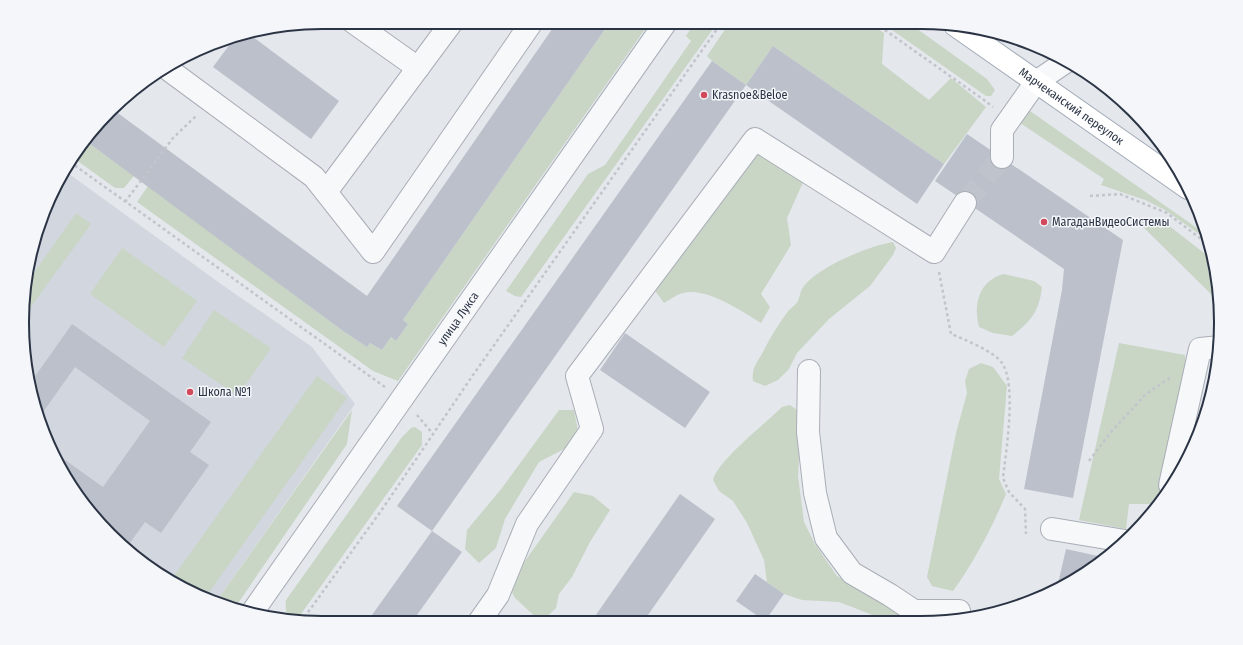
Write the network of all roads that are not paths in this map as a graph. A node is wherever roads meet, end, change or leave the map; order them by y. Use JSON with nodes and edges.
{"nodes":[{"id":1,"x":363,"y":29,"type":"edge"},
{"id":2,"x":447,"y":29,"type":"edge"},
{"id":3,"x":527,"y":29,"type":"edge"},
{"id":4,"x":661,"y":29,"type":"edge"},
{"id":5,"x":967,"y":33,"type":"edge"},
{"id":6,"x":1061,"y":65,"type":"edge"},
{"id":7,"x":418,"y":68,"type":"junction"},
{"id":8,"x":171,"y":71,"type":"edge"},
{"id":9,"x":1036,"y":82,"type":"junction"},
{"id":10,"x":1002,"y":157,"type":"tunnel mouth"},
{"id":11,"x":1177,"y":181,"type":"edge"},
{"id":12,"x":326,"y":192,"type":"junction"},
{"id":13,"x":965,"y":203,"type":"tunnel mouth"},
{"id":14,"x":1212,"y":348,"type":"edge"},
{"id":15,"x":810,"y":371,"type":"dead end"},
{"id":16,"x":1173,"y":473,"type":"edge"},
{"id":17,"x":1052,"y":529,"type":"dead end"},
{"id":18,"x":1117,"y":540,"type":"edge"},
{"id":19,"x":256,"y":608,"type":"edge"},
{"id":20,"x":959,"y":611,"type":"dead end"},
{"id":21,"x":483,"y":616,"type":"edge"},
{"id":22,"x":917,"y":616,"type":"edge"}],
"edges":[{"from":1,"to":7,"type":"street"},
{"from":2,"to":7,"type":"street"},
{"from":3,"to":12,"type":"street"},
{"from":4,"to":19,"type":"street","name":"улица Лукса"},
{"from":5,"to":9,"type":"main road","name":"Марчеканский переулок"},
{"from":6,"to":9,"type":"street"},
{"from":7,"to":12,"type":"street"},
{"from":8,"to":12,"type":"street"},
{"from":9,"to":10,"type":"street"},
{"from":9,"to":11,"type":"main road","name":"Марчеканский переулок"},
{"from":13,"to":21,"type":"street"},
{"from":14,"to":16,"type":"street"},
{"from":15,"to":22,"type":"street"},
{"from":17,"to":18,"type":"street"},
{"from":20,"to":22,"type":"street"}]}
